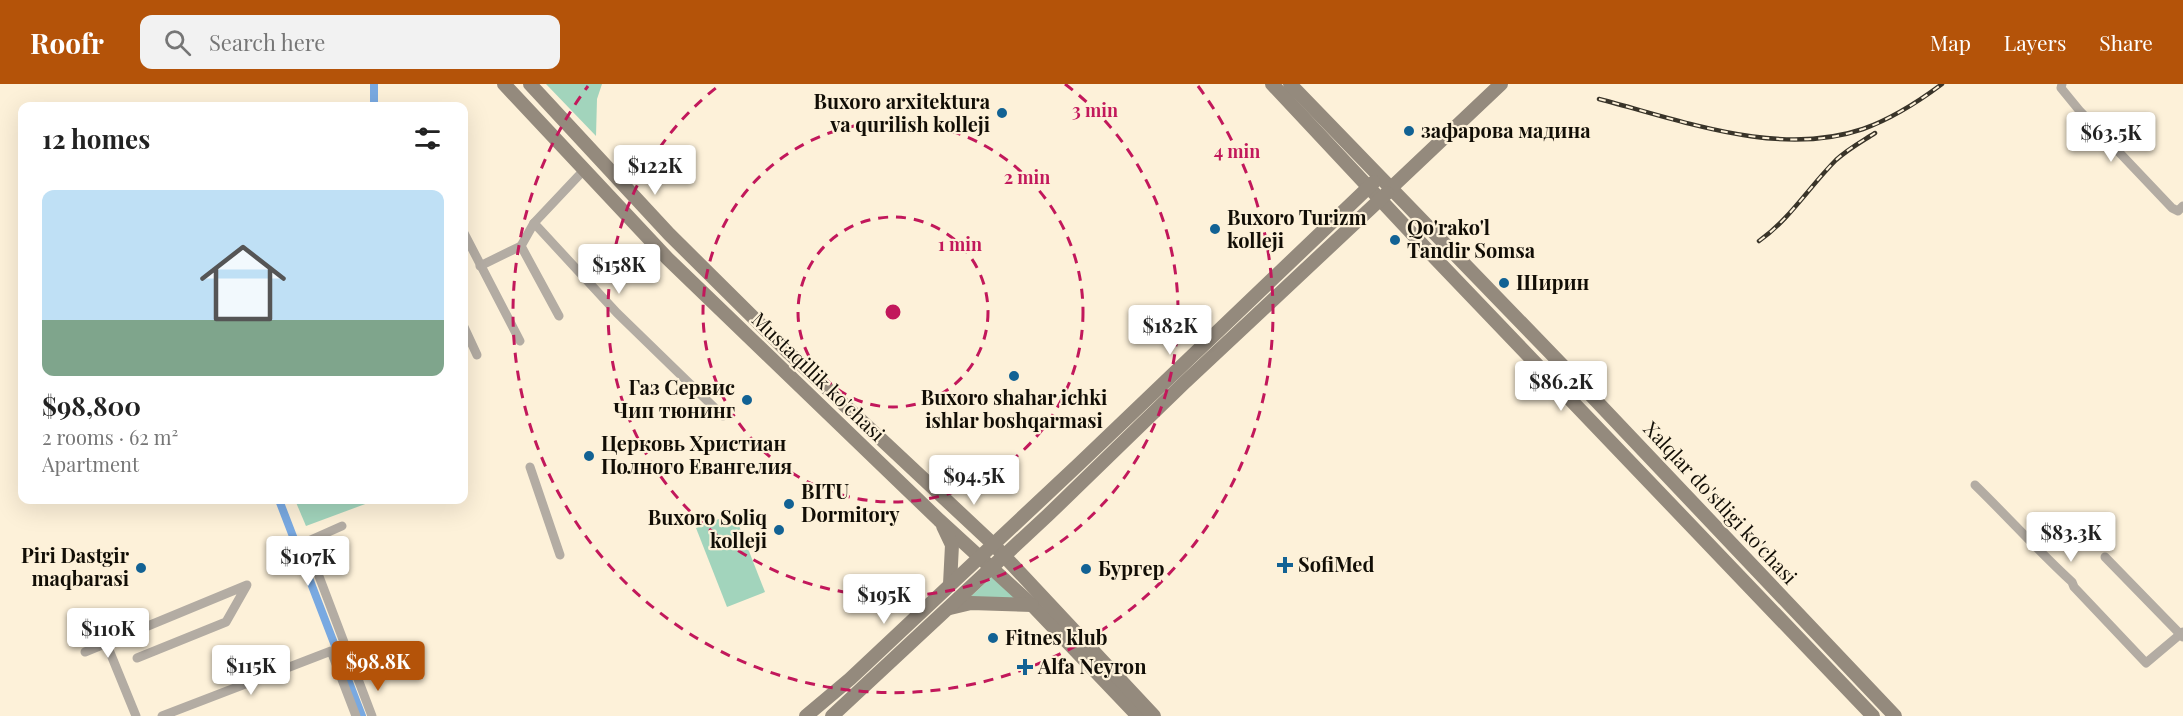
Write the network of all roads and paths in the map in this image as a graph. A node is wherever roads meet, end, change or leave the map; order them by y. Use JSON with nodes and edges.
{"nodes":[{"id":1,"x":504,"y":84,"type":"edge"},
{"id":2,"x":530,"y":84,"type":"edge"},
{"id":3,"x":1272,"y":84,"type":"edge"},
{"id":4,"x":1290,"y":84,"type":"edge"},
{"id":5,"x":1501,"y":84,"type":"edge"},
{"id":6,"x":2062,"y":84,"type":"edge"},
{"id":7,"x":605,"y":165,"type":"junction"},
{"id":8,"x":587,"y":174,"type":"junction"},
{"id":9,"x":1379,"y":176,"type":"junction"},
{"id":10,"x":1369,"y":187,"type":"junction"},
{"id":11,"x":1391,"y":188,"type":"junction"},
{"id":12,"x":1381,"y":199,"type":"junction"},
{"id":13,"x":2183,"y":206,"type":"edge"},
{"id":14,"x":534,"y":223,"type":"junction"},
{"id":15,"x":468,"y":241,"type":"edge"},
{"id":16,"x":521,"y":246,"type":"junction"},
{"id":17,"x":480,"y":266,"type":"junction"},
{"id":18,"x":559,"y":316,"type":"dead end"},
{"id":19,"x":762,"y":326,"type":"junction"},
{"id":20,"x":468,"y":336,"type":"edge"},
{"id":21,"x":750,"y":338,"type":"junction"},
{"id":22,"x":519,"y":341,"type":"dead end"},
{"id":23,"x":477,"y":355,"type":"dead end"},
{"id":24,"x":1178,"y":379,"type":"junction"},
{"id":25,"x":723,"y":416,"type":"dead end"},
{"id":26,"x":530,"y":467,"type":"dead end"},
{"id":27,"x":1975,"y":485,"type":"dead end"},
{"id":28,"x":939,"y":520,"type":"junction"},
{"id":29,"x":342,"y":526,"type":"dead end"},
{"id":30,"x":993,"y":544,"type":"junction"},
{"id":31,"x":560,"y":555,"type":"dead end"},
{"id":32,"x":1004,"y":555,"type":"junction"},
{"id":33,"x":980,"y":556,"type":"junction"},
{"id":34,"x":2105,"y":557,"type":"dead end"},
{"id":35,"x":991,"y":566,"type":"junction"},
{"id":36,"x":950,"y":584,"type":"junction"},
{"id":37,"x":1032,"y":605,"type":"junction"},
{"id":38,"x":948,"y":608,"type":"junction"},
{"id":39,"x":2182,"y":634,"type":"edge"},
{"id":40,"x":107,"y":645,"type":"junction"},
{"id":41,"x":85,"y":652,"type":"dead end"},
{"id":42,"x":137,"y":658,"type":"dead end"},
{"id":43,"x":1106,"y":673,"type":"junction"},
{"id":44,"x":136,"y":716,"type":"edge"},
{"id":45,"x":162,"y":716,"type":"edge"},
{"id":46,"x":356,"y":716,"type":"edge"},
{"id":47,"x":372,"y":716,"type":"edge"},
{"id":48,"x":807,"y":716,"type":"edge"},
{"id":49,"x":832,"y":716,"type":"edge"},
{"id":50,"x":1137,"y":716,"type":"edge"},
{"id":51,"x":1154,"y":716,"type":"edge"},
{"id":52,"x":1873,"y":716,"type":"edge"},
{"id":53,"x":1895,"y":716,"type":"edge"}],
"edges":[{"from":1,"to":8,"type":"main road","name":"Mustaqillik ko'chasi"},
{"from":2,"to":7,"type":"main road","name":"Mustaqillik ko'chasi"},
{"from":3,"to":10,"type":"main road","name":"Xalqlar do'stligi ko'chasi"},
{"from":4,"to":9,"type":"main road","name":"Xalqlar do'stligi ko'chasi"},
{"from":5,"to":11,"type":"main road"},
{"from":6,"to":13,"type":"street"},
{"from":7,"to":8,"type":"main road"},
{"from":7,"to":19,"type":"main road","name":"Mustaqillik ko'chasi"},
{"from":8,"to":14,"type":"street"},
{"from":8,"to":21,"type":"main road","name":"Mustaqillik ko'chasi"},
{"from":9,"to":10,"type":"main road"},
{"from":9,"to":11,"type":"main road","name":"Xalqlar do'stligi ko'chasi"},
{"from":10,"to":12,"type":"main road","name":"Xalqlar do'stligi ko'chasi"},
{"from":10,"to":24,"type":"main road"},
{"from":11,"to":12,"type":"main road"},
{"from":11,"to":53,"type":"main road","name":"Xalqlar do'stligi ko'chasi"},
{"from":12,"to":24,"type":"main road"},
{"from":12,"to":52,"type":"main road","name":"Xalqlar do'stligi ko'chasi"},
{"from":14,"to":16,"type":"street"},
{"from":14,"to":25,"type":"street"},
{"from":15,"to":17,"type":"street"},
{"from":16,"to":17,"type":"street"},
{"from":16,"to":18,"type":"street"},
{"from":17,"to":22,"type":"street"},
{"from":19,"to":21,"type":"main road"},
{"from":19,"to":30,"type":"main road","name":"Mustaqillik ko'chasi"},
{"from":20,"to":23,"type":"street"},
{"from":21,"to":28,"type":"main road","name":"Mustaqillik ko'chasi"},
{"from":24,"to":30,"type":"main road"},
{"from":24,"to":32,"type":"main road"},
{"from":26,"to":31,"type":"street"},
{"from":27,"to":39,"type":"street"},
{"from":28,"to":33,"type":"main road","name":"Mustaqillik ko'chasi"},
{"from":28,"to":36,"type":"main road"},
{"from":29,"to":47,"type":"street"},
{"from":30,"to":32,"type":"main road","name":"Mustaqillik ko'chasi"},
{"from":30,"to":33,"type":"main road"},
{"from":32,"to":35,"type":"main road"},
{"from":32,"to":43,"type":"main road","name":"Mustaqillik ko'chasi"},
{"from":33,"to":35,"type":"main road","name":"Mustaqillik ko'chasi"},
{"from":33,"to":36,"type":"main road"},
{"from":34,"to":39,"type":"street"},
{"from":35,"to":37,"type":"main road","name":"Mustaqillik ko'chasi"},
{"from":35,"to":38,"type":"main road"},
{"from":36,"to":48,"type":"main road"},
{"from":37,"to":38,"type":"main road"},
{"from":37,"to":43,"type":"main road","name":"Mustaqillik ko'chasi"},
{"from":38,"to":49,"type":"main road"},
{"from":40,"to":41,"type":"street"},
{"from":40,"to":42,"type":"street"},
{"from":40,"to":44,"type":"street"},
{"from":43,"to":50,"type":"main road","name":"Mustaqillik ko'chasi"},
{"from":43,"to":51,"type":"main road","name":"Mustaqillik ko'chasi"},
{"from":45,"to":46,"type":"street"}]}
